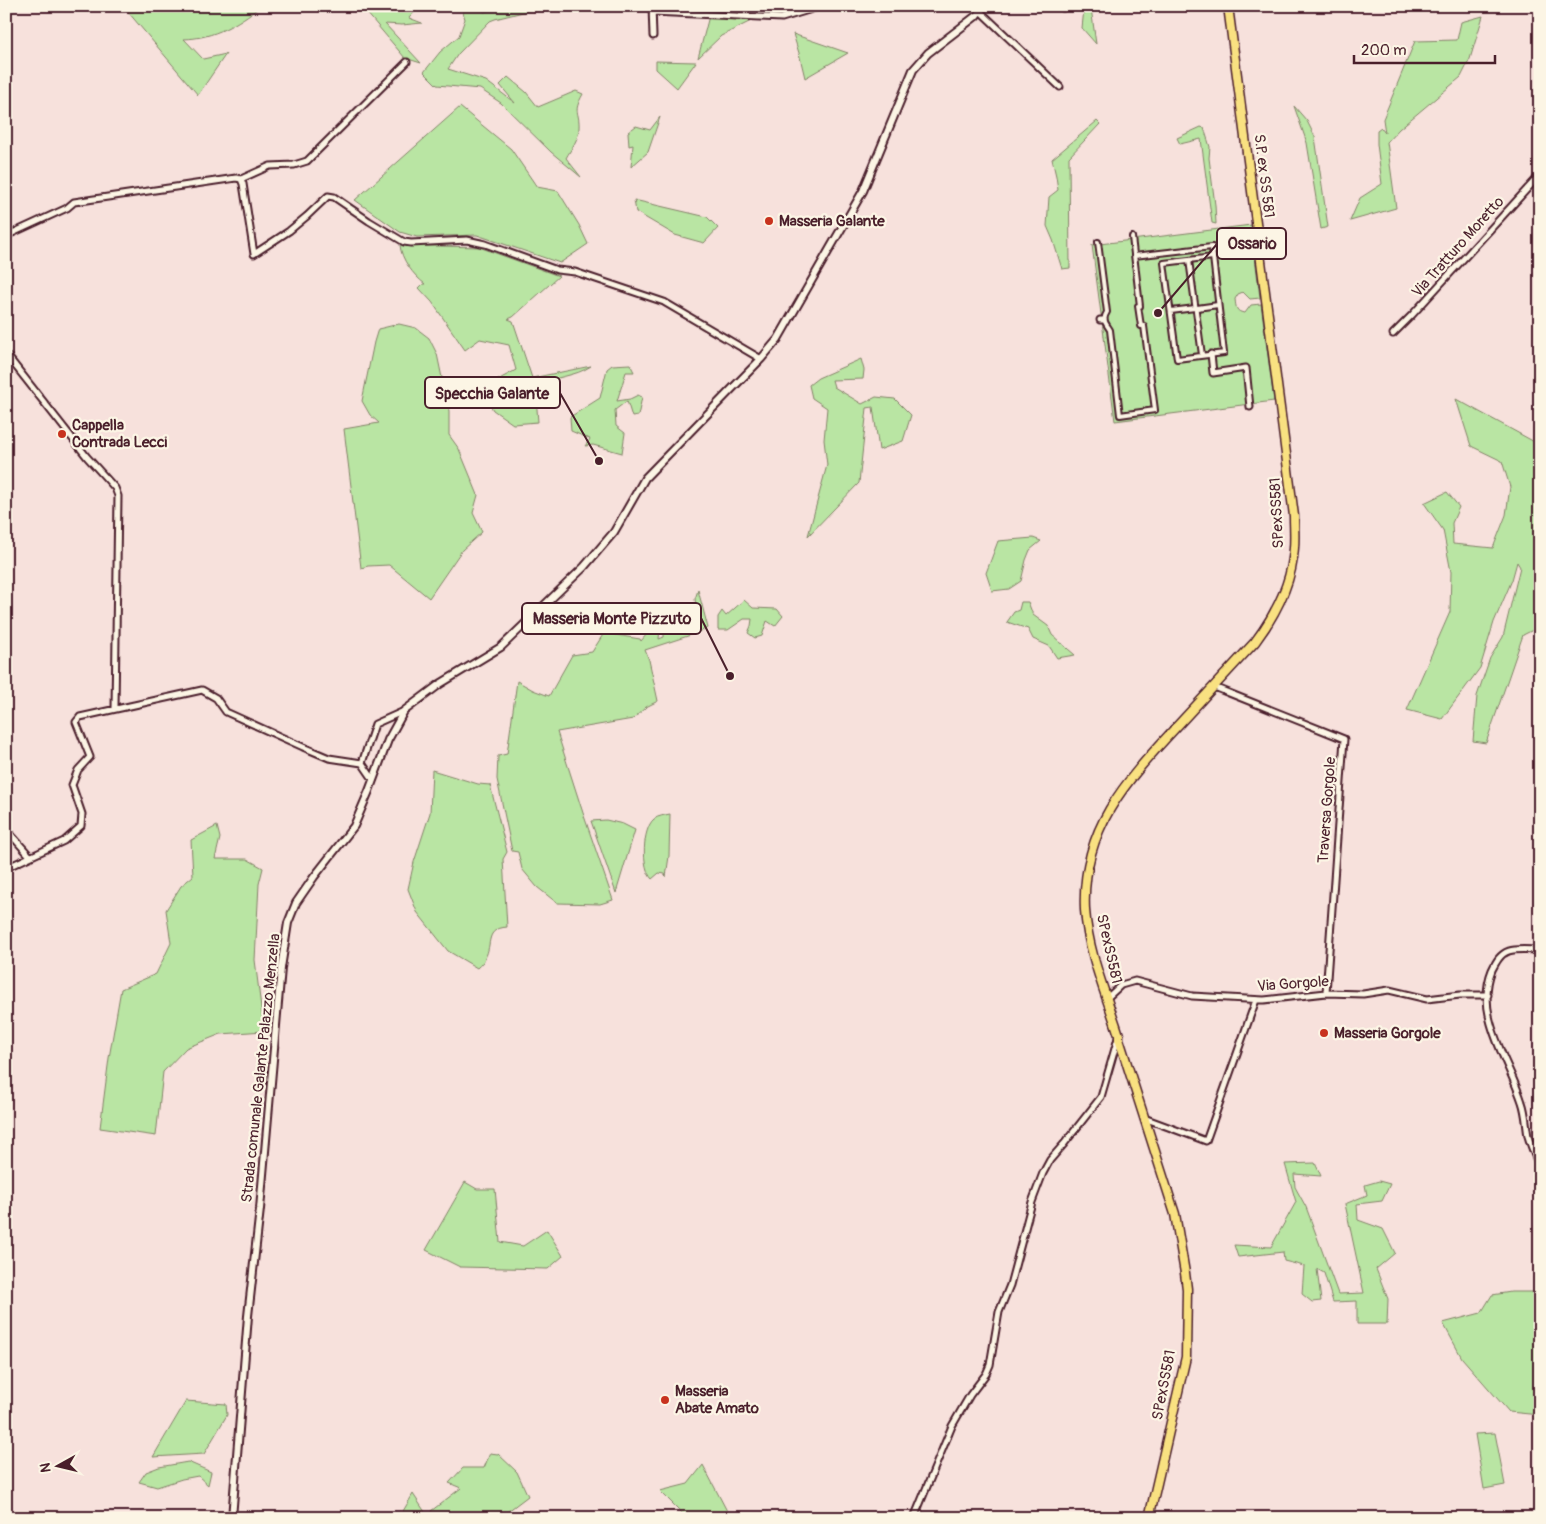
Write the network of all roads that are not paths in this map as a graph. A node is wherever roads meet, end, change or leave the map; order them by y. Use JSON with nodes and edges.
{"nodes":[{"id":1,"x":822,"y":6,"type":"edge"},
{"id":2,"x":1228,"y":6,"type":"edge"},
{"id":3,"x":652,"y":9,"type":"edge"},
{"id":4,"x":982,"y":9,"type":"edge"},
{"id":5,"x":653,"y":36,"type":"dead end"},
{"id":6,"x":407,"y":62,"type":"dead end"},
{"id":7,"x":1060,"y":87,"type":"dead end"},
{"id":8,"x":1540,"y":175,"type":"edge"},
{"id":9,"x":241,"y":179,"type":"junction"},
{"id":10,"x":6,"y":236,"type":"edge"},
{"id":11,"x":1132,"y":237,"type":"dead end"},
{"id":12,"x":1098,"y":242,"type":"dead end"},
{"id":13,"x":1134,"y":256,"type":"junction"},
{"id":14,"x":1213,"y":257,"type":"junction"},
{"id":15,"x":1189,"y":260,"type":"junction"},
{"id":16,"x":1218,"y":306,"type":"junction"},
{"id":17,"x":1196,"y":308,"type":"junction"},
{"id":18,"x":1171,"y":311,"type":"junction"},
{"id":19,"x":1393,"y":334,"type":"dead end"},
{"id":20,"x":1273,"y":350,"type":"joint"},
{"id":21,"x":6,"y":354,"type":"edge"},
{"id":22,"x":1211,"y":354,"type":"junction"},
{"id":23,"x":1202,"y":356,"type":"junction"},
{"id":24,"x":760,"y":359,"type":"junction"},
{"id":25,"x":1250,"y":407,"type":"dead end"},
{"id":26,"x":1214,"y":687,"type":"junction"},
{"id":27,"x":115,"y":708,"type":"junction"},
{"id":28,"x":404,"y":711,"type":"junction"},
{"id":29,"x":362,"y":763,"type":"junction"},
{"id":30,"x":373,"y":779,"type":"junction"},
{"id":31,"x":6,"y":829,"type":"edge"},
{"id":32,"x":30,"y":856,"type":"junction"},
{"id":33,"x":6,"y":868,"type":"edge"},
{"id":34,"x":1540,"y":950,"type":"edge"},
{"id":35,"x":1326,"y":993,"type":"junction"},
{"id":36,"x":1488,"y":995,"type":"junction"},
{"id":37,"x":1107,"y":998,"type":"junction"},
{"id":38,"x":1256,"y":1000,"type":"junction"},
{"id":39,"x":1119,"y":1035,"type":"junction"},
{"id":40,"x":1144,"y":1118,"type":"junction"},
{"id":41,"x":1540,"y":1168,"type":"edge"},
{"id":42,"x":1152,"y":1516,"type":"edge"},
{"id":43,"x":232,"y":1518,"type":"edge"},
{"id":44,"x":914,"y":1518,"type":"edge"}],
"edges":[{"from":1,"to":3,"type":"street"},
{"from":2,"to":20,"type":"main road","name":"S.P. ex SS 581"},
{"from":3,"to":5,"type":"street"},
{"from":4,"to":7,"type":"street"},
{"from":4,"to":24,"type":"street","name":"Strada comunale Galante Palazzo Menzella"},
{"from":6,"to":9,"type":"street"},
{"from":8,"to":19,"type":"street","name":"Via Tratturo Moretto"},
{"from":9,"to":10,"type":"street"},
{"from":9,"to":24,"type":"street"},
{"from":11,"to":13,"type":"street"},
{"from":12,"to":13,"type":"street"},
{"from":13,"to":14,"type":"street"},
{"from":14,"to":15,"type":"street"},
{"from":14,"to":16,"type":"street"},
{"from":15,"to":17,"type":"street"},
{"from":15,"to":18,"type":"street"},
{"from":16,"to":17,"type":"street"},
{"from":16,"to":22,"type":"street"},
{"from":17,"to":18,"type":"street"},
{"from":17,"to":23,"type":"street"},
{"from":18,"to":23,"type":"street"},
{"from":20,"to":26,"type":"main road","name":"SPexSS581"},
{"from":21,"to":27,"type":"street"},
{"from":22,"to":23,"type":"street"},
{"from":22,"to":25,"type":"street"},
{"from":24,"to":28,"type":"street","name":"Strada comunale Galante Palazzo Menzella"},
{"from":26,"to":35,"type":"street","name":"Traversa Gorgole"},
{"from":26,"to":37,"type":"main road","name":"SPexSS581"},
{"from":27,"to":29,"type":"street"},
{"from":27,"to":32,"type":"street"},
{"from":28,"to":29,"type":"street"},
{"from":28,"to":30,"type":"street","name":"Strada comunale Galante Palazzo Menzella"},
{"from":29,"to":30,"type":"street"},
{"from":30,"to":43,"type":"street","name":"Strada comunale Galante Palazzo Menzella"},
{"from":31,"to":32,"type":"street"},
{"from":32,"to":33,"type":"street"},
{"from":34,"to":36,"type":"street"},
{"from":35,"to":36,"type":"street","name":"Via Gorgole"},
{"from":35,"to":38,"type":"street","name":"Via Gorgole"},
{"from":36,"to":41,"type":"street"},
{"from":37,"to":38,"type":"street","name":"Via Gorgole"},
{"from":37,"to":39,"type":"main road","name":"SPexSS581"},
{"from":38,"to":40,"type":"street"},
{"from":39,"to":40,"type":"main road","name":"SPexSS581"},
{"from":39,"to":44,"type":"street"},
{"from":40,"to":42,"type":"main road","name":"SPexSS581"}]}
